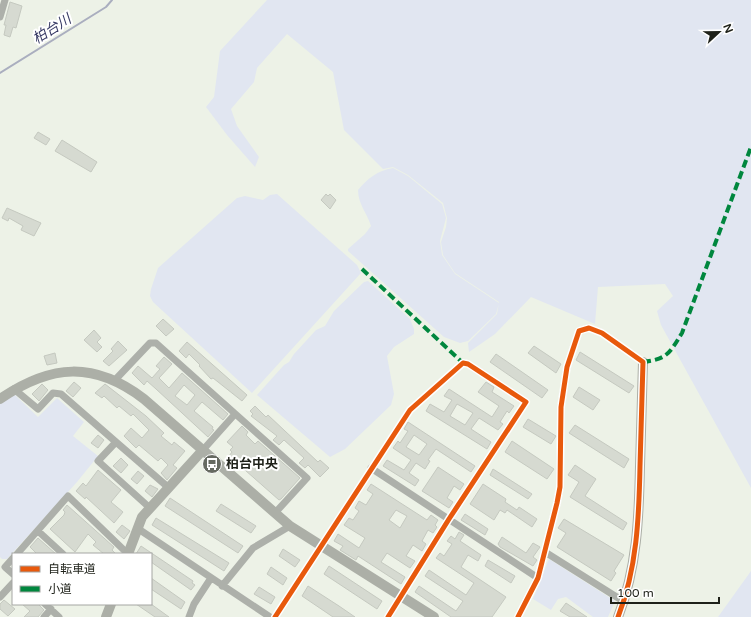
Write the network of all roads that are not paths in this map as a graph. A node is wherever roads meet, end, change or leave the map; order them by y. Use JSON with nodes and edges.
{"nodes":[{"id":1,"x":5,"y":0,"type":"edge"},
{"id":2,"x":0,"y":17,"type":"edge"},
{"id":3,"x":643,"y":362,"type":"joint"},
{"id":4,"x":115,"y":380,"type":"junction"},
{"id":5,"x":14,"y":389,"type":"junction"},
{"id":6,"x":0,"y":399,"type":"edge"},
{"id":7,"x":235,"y":414,"type":"junction"},
{"id":8,"x":116,"y":442,"type":"junction"},
{"id":9,"x":202,"y":451,"type":"junction"},
{"id":10,"x":371,"y":468,"type":"junction"},
{"id":11,"x":169,"y":488,"type":"junction"},
{"id":12,"x":150,"y":508,"type":"junction"},
{"id":13,"x":275,"y":513,"type":"junction"},
{"id":14,"x":448,"y":519,"type":"junction"},
{"id":15,"x":290,"y":526,"type":"junction"},
{"id":16,"x":137,"y":528,"type":"junction"},
{"id":17,"x":38,"y":531,"type":"junction"},
{"id":18,"x":321,"y":546,"type":"junction"},
{"id":19,"x":546,"y":552,"type":"junction"},
{"id":20,"x":18,"y":553,"type":"edge"},
{"id":21,"x":62,"y":553,"type":"edge"},
{"id":22,"x":127,"y":553,"type":"edge"},
{"id":23,"x":128,"y":553,"type":"edge"},
{"id":24,"x":12,"y":559,"type":"edge"},
{"id":25,"x":12,"y":573,"type":"edge"},
{"id":26,"x":210,"y":578,"type":"junction"},
{"id":27,"x":538,"y":578,"type":"junction"},
{"id":28,"x":12,"y":584,"type":"edge"},
{"id":29,"x":222,"y":586,"type":"junction"},
{"id":30,"x":401,"y":596,"type":"junction"},
{"id":31,"x":0,"y":597,"type":"edge"},
{"id":32,"x":623,"y":601,"type":"junction"},
{"id":33,"x":47,"y":605,"type":"edge"},
{"id":34,"x":111,"y":605,"type":"edge"},
{"id":35,"x":51,"y":609,"type":"junction"},
{"id":36,"x":44,"y":617,"type":"edge"},
{"id":37,"x":59,"y":617,"type":"edge"},
{"id":38,"x":106,"y":617,"type":"edge"},
{"id":39,"x":189,"y":617,"type":"edge"},
{"id":40,"x":270,"y":617,"type":"edge"},
{"id":41,"x":275,"y":617,"type":"edge"},
{"id":42,"x":388,"y":617,"type":"edge"},
{"id":43,"x":434,"y":617,"type":"edge"},
{"id":44,"x":518,"y":617,"type":"edge"},
{"id":45,"x":618,"y":617,"type":"edge"}],
"edges":[{"from":1,"to":2,"type":"street"},
{"from":3,"to":19,"type":"street"},
{"from":3,"to":32,"type":"street"},
{"from":4,"to":5,"type":"street"},
{"from":4,"to":7,"type":"street"},
{"from":4,"to":9,"type":"street"},
{"from":5,"to":6,"type":"street"},
{"from":5,"to":8,"type":"street"},
{"from":7,"to":9,"type":"street"},
{"from":7,"to":13,"type":"street"},
{"from":8,"to":11,"type":"street"},
{"from":8,"to":12,"type":"street"},
{"from":9,"to":11,"type":"street"},
{"from":9,"to":13,"type":"street"},
{"from":10,"to":14,"type":"street"},
{"from":10,"to":14,"type":"street"},
{"from":10,"to":18,"type":"street"},
{"from":11,"to":12,"type":"street"},
{"from":12,"to":16,"type":"street"},
{"from":13,"to":15,"type":"street"},
{"from":14,"to":27,"type":"street"},
{"from":14,"to":30,"type":"street"},
{"from":15,"to":18,"type":"street"},
{"from":15,"to":29,"type":"street"},
{"from":16,"to":23,"type":"street"},
{"from":16,"to":26,"type":"street"},
{"from":17,"to":20,"type":"street"},
{"from":17,"to":21,"type":"street"},
{"from":17,"to":22,"type":"street"},
{"from":18,"to":30,"type":"street"},
{"from":18,"to":41,"type":"street"},
{"from":19,"to":27,"type":"street"},
{"from":19,"to":32,"type":"street"},
{"from":24,"to":25,"type":"street"},
{"from":26,"to":29,"type":"street"},
{"from":26,"to":39,"type":"street"},
{"from":27,"to":44,"type":"street"},
{"from":28,"to":31,"type":"street"},
{"from":29,"to":40,"type":"street"},
{"from":30,"to":42,"type":"street"},
{"from":30,"to":43,"type":"street"},
{"from":32,"to":45,"type":"street"},
{"from":33,"to":35,"type":"street"},
{"from":34,"to":38,"type":"street"},
{"from":35,"to":36,"type":"street"},
{"from":35,"to":37,"type":"street"}]}
